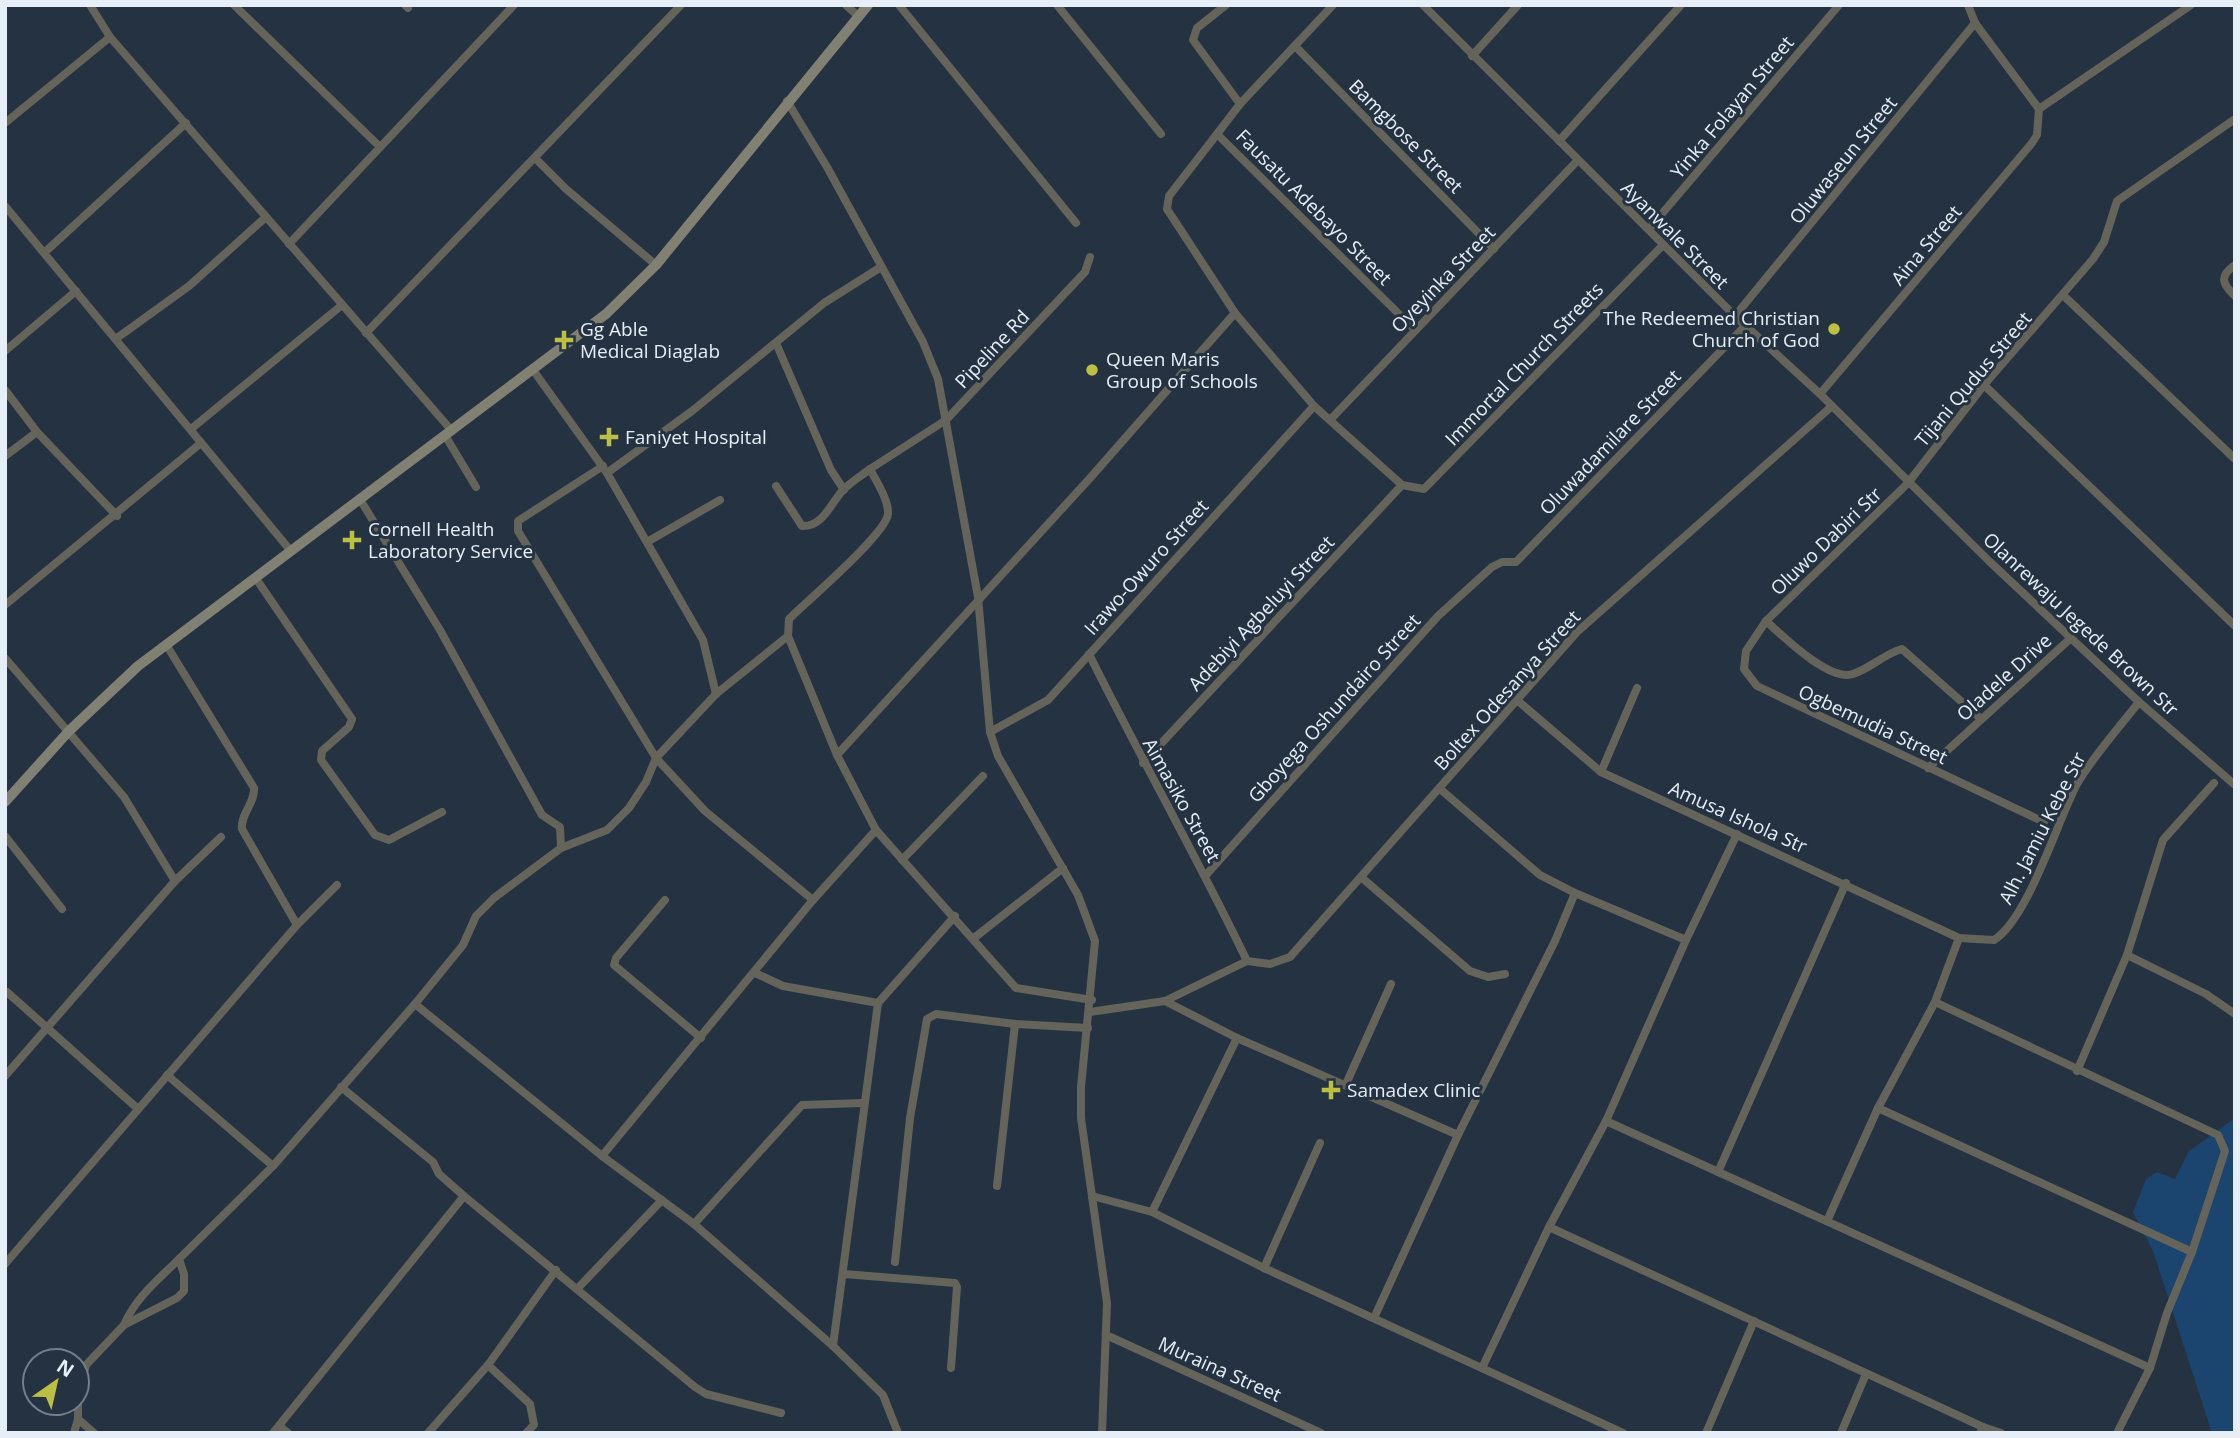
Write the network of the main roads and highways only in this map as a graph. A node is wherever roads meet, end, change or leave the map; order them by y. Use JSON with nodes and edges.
{"nodes":[{"id":1,"x":868,"y":5,"type":"edge"},
{"id":2,"x":5,"y":802,"type":"edge"}],
"edges":[{"from":1,"to":2,"type":"main road"}]}
